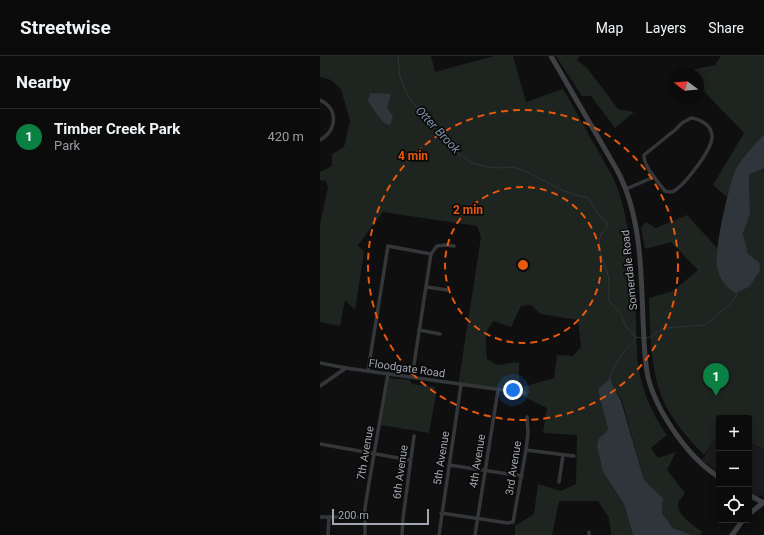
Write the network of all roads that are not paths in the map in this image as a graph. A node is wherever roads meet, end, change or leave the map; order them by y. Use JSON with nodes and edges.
{"nodes":[{"id":1,"x":551,"y":56,"type":"edge"},
{"id":2,"x":320,"y":100,"type":"edge"},
{"id":3,"x":320,"y":140,"type":"edge"},
{"id":4,"x":654,"y":177,"type":"junction"},
{"id":5,"x":626,"y":189,"type":"junction"},
{"id":6,"x":454,"y":246,"type":"dead end"},
{"id":7,"x":431,"y":254,"type":"junction"},
{"id":8,"x":427,"y":287,"type":"junction"},
{"id":9,"x":447,"y":290,"type":"dead end"},
{"id":10,"x":419,"y":330,"type":"junction"},
{"id":11,"x":440,"y":334,"type":"dead end"},
{"id":12,"x":320,"y":363,"type":"edge"},
{"id":13,"x":346,"y":368,"type":"junction"},
{"id":14,"x":368,"y":371,"type":"junction"},
{"id":15,"x":388,"y":374,"type":"junction"},
{"id":16,"x":411,"y":378,"type":"junction"},
{"id":17,"x":461,"y":385,"type":"junction"},
{"id":18,"x":320,"y":386,"type":"edge"},
{"id":19,"x":498,"y":390,"type":"junction"},
{"id":20,"x":525,"y":393,"type":"dead end"},
{"id":21,"x":527,"y":417,"type":"dead end"},
{"id":22,"x":414,"y":436,"type":"dead end"},
{"id":23,"x":320,"y":444,"type":"edge"},
{"id":24,"x":526,"y":450,"type":"junction"},
{"id":25,"x":374,"y":453,"type":"junction"},
{"id":26,"x":563,"y":455,"type":"junction"},
{"id":27,"x":574,"y":456,"type":"dead end"},
{"id":28,"x":410,"y":460,"type":"junction"},
{"id":29,"x":449,"y":465,"type":"junction"},
{"id":30,"x":485,"y":471,"type":"junction"},
{"id":31,"x":716,"y":475,"type":"edge"},
{"id":32,"x":522,"y":476,"type":"junction"},
{"id":33,"x":559,"y":482,"type":"dead end"},
{"id":34,"x":752,"y":497,"type":"edge"},
{"id":35,"x":764,"y":503,"type":"edge"},
{"id":36,"x":752,"y":512,"type":"edge"},
{"id":37,"x":441,"y":514,"type":"junction"},
{"id":38,"x":320,"y":517,"type":"edge"},
{"id":39,"x":329,"y":517,"type":"junction"},
{"id":40,"x":365,"y":517,"type":"junction"},
{"id":41,"x":477,"y":519,"type":"junction"},
{"id":42,"x":741,"y":523,"type":"edge"},
{"id":43,"x":328,"y":535,"type":"edge"},
{"id":44,"x":365,"y":535,"type":"edge"},
{"id":45,"x":402,"y":535,"type":"edge"},
{"id":46,"x":439,"y":535,"type":"edge"},
{"id":47,"x":475,"y":535,"type":"edge"},
{"id":48,"x":732,"y":535,"type":"edge"}],
"edges":[{"from":1,"to":5,"type":"main road","name":"Somerdale Road"},
{"from":2,"to":3,"type":"street"},
{"from":4,"to":4,"type":"street"},
{"from":4,"to":5,"type":"street"},
{"from":5,"to":31,"type":"main road","name":"Somerdale Road"},
{"from":6,"to":7,"type":"street"},
{"from":7,"to":8,"type":"street"},
{"from":7,"to":14,"type":"street"},
{"from":8,"to":9,"type":"street"},
{"from":8,"to":10,"type":"street"},
{"from":10,"to":11,"type":"street"},
{"from":10,"to":16,"type":"street"},
{"from":12,"to":13,"type":"street","name":"Floodgate Road"},
{"from":13,"to":14,"type":"street","name":"Floodgate Road"},
{"from":13,"to":18,"type":"street"},
{"from":14,"to":15,"type":"street","name":"Floodgate Road"},
{"from":15,"to":16,"type":"street","name":"Floodgate Road"},
{"from":15,"to":25,"type":"street","name":"7th Avenue"},
{"from":16,"to":17,"type":"street","name":"Floodgate Road"},
{"from":17,"to":19,"type":"street","name":"Floodgate Road"},
{"from":17,"to":29,"type":"street","name":"5th Avenue"},
{"from":19,"to":20,"type":"street","name":"Floodgate Road"},
{"from":19,"to":30,"type":"street","name":"4th Avenue"},
{"from":21,"to":24,"type":"street","name":"3rd Avenue"},
{"from":22,"to":28,"type":"street","name":"6th Avenue"},
{"from":23,"to":25,"type":"street"},
{"from":24,"to":26,"type":"street"},
{"from":24,"to":32,"type":"street","name":"3rd Avenue"},
{"from":25,"to":28,"type":"street"},
{"from":25,"to":40,"type":"street","name":"7th Avenue"},
{"from":26,"to":27,"type":"street"},
{"from":26,"to":33,"type":"street"},
{"from":28,"to":45,"type":"street","name":"6th Avenue"},
{"from":29,"to":30,"type":"street"},
{"from":29,"to":37,"type":"street","name":"5th Avenue"},
{"from":30,"to":32,"type":"street"},
{"from":30,"to":41,"type":"street","name":"4th Avenue"},
{"from":32,"to":41,"type":"street","name":"3rd Avenue"},
{"from":34,"to":35,"type":"main road"},
{"from":35,"to":36,"type":"main road"},
{"from":37,"to":41,"type":"street"},
{"from":37,"to":46,"type":"street","name":"5th Avenue"},
{"from":38,"to":39,"type":"street"},
{"from":39,"to":40,"type":"street"},
{"from":39,"to":43,"type":"street"},
{"from":40,"to":44,"type":"street","name":"7th Avenue"},
{"from":41,"to":47,"type":"street","name":"4th Avenue"},
{"from":42,"to":48,"type":"main road"}]}
